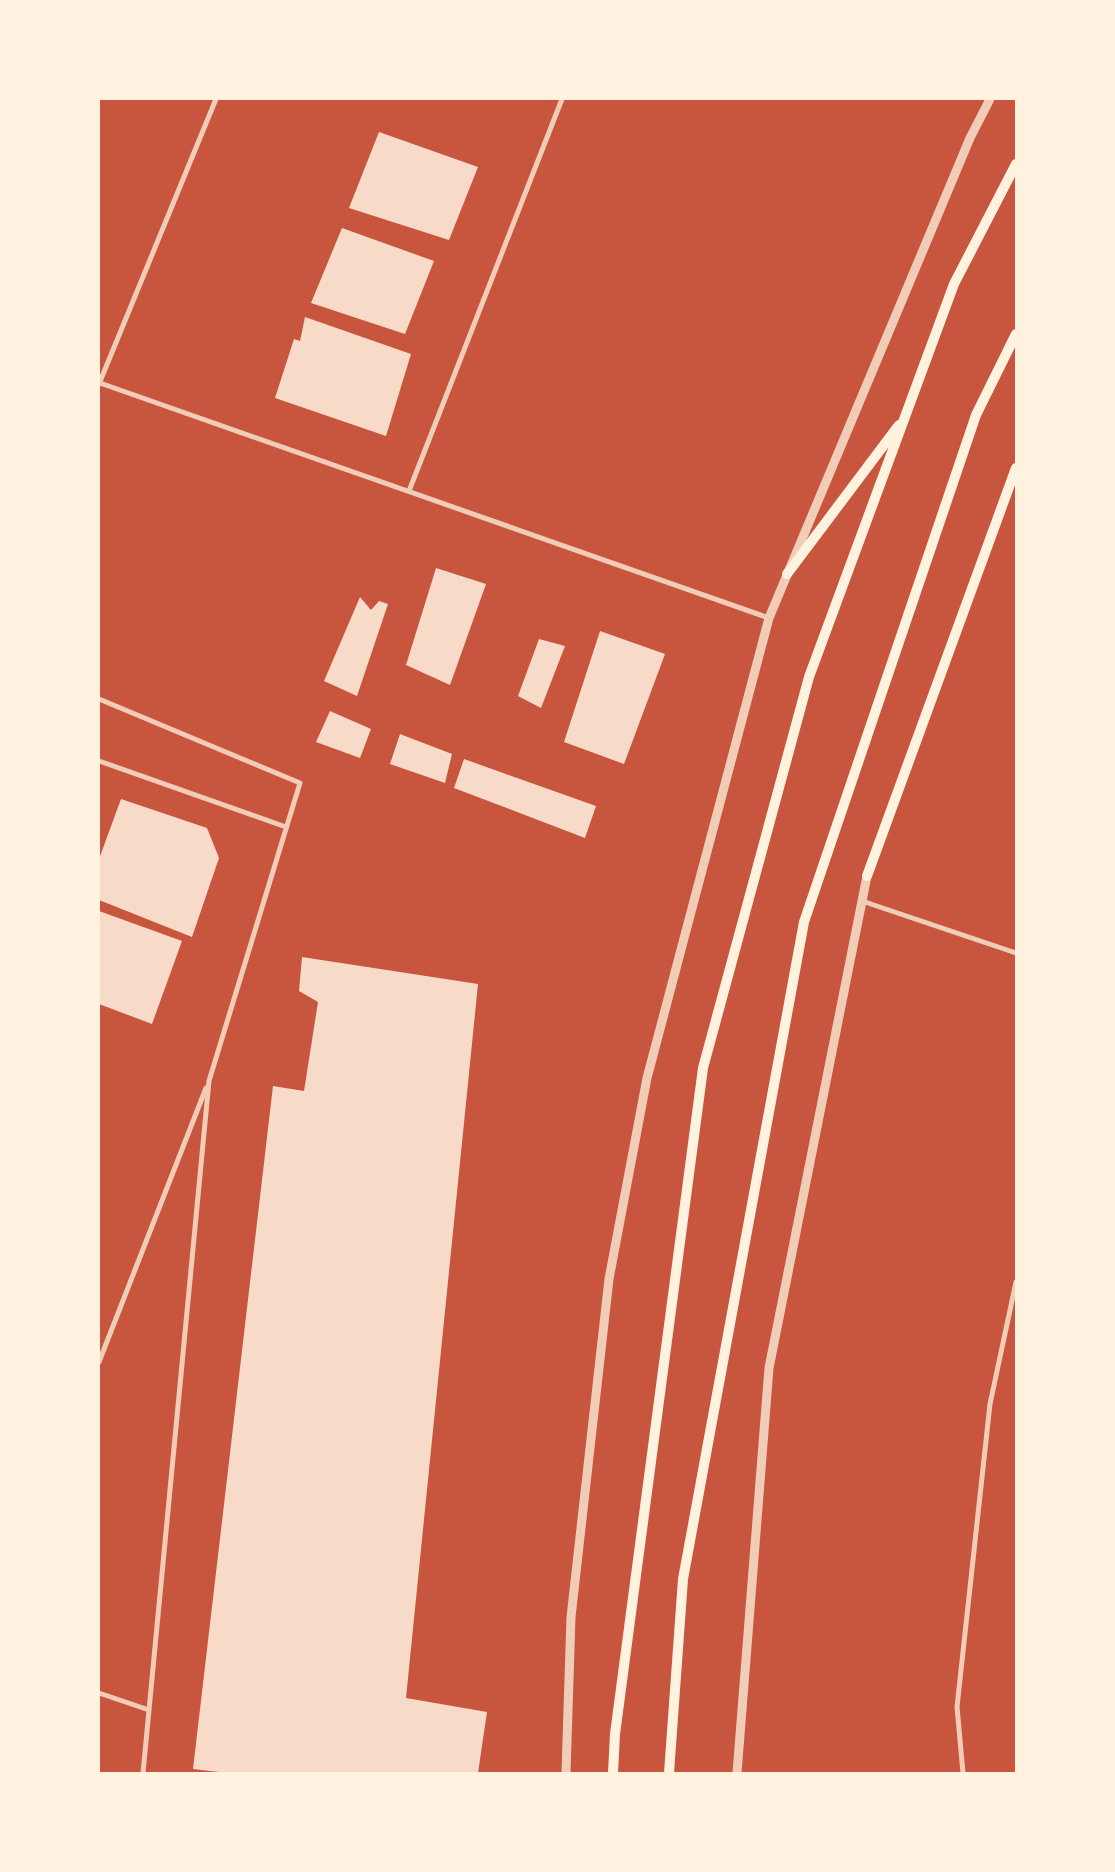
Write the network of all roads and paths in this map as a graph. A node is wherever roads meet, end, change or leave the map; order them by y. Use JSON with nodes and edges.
{"nodes":[{"id":1,"x":216,"y":99,"type":"edge"},
{"id":2,"x":562,"y":99,"type":"edge"},
{"id":3,"x":990,"y":99,"type":"edge"},
{"id":4,"x":1016,"y":164,"type":"edge"},
{"id":5,"x":1016,"y":334,"type":"edge"},
{"id":6,"x":99,"y":384,"type":"edge"},
{"id":7,"x":906,"y":416,"type":"junction"},
{"id":8,"x":1016,"y":468,"type":"edge"},
{"id":9,"x":409,"y":490,"type":"junction"},
{"id":10,"x":788,"y":574,"type":"junction"},
{"id":11,"x":769,"y":618,"type":"junction"},
{"id":12,"x":99,"y":699,"type":"edge"},
{"id":13,"x":99,"y":760,"type":"edge"},
{"id":14,"x":286,"y":827,"type":"junction"},
{"id":15,"x":867,"y":876,"type":"joint"},
{"id":16,"x":862,"y":901,"type":"junction"},
{"id":17,"x":1016,"y":953,"type":"edge"},
{"id":18,"x":209,"y":1081,"type":"junction"},
{"id":19,"x":1016,"y":1282,"type":"edge"},
{"id":20,"x":99,"y":1362,"type":"edge"},
{"id":21,"x":99,"y":1693,"type":"edge"},
{"id":22,"x":149,"y":1710,"type":"junction"},
{"id":23,"x":143,"y":1773,"type":"edge"},
{"id":24,"x":566,"y":1773,"type":"edge"},
{"id":25,"x":613,"y":1773,"type":"edge"},
{"id":26,"x":669,"y":1773,"type":"edge"},
{"id":27,"x":737,"y":1773,"type":"edge"},
{"id":28,"x":963,"y":1773,"type":"edge"}],
"edges":[{"from":1,"to":6,"type":"street"},
{"from":2,"to":9,"type":"street"},
{"from":3,"to":10,"type":"street"},
{"from":4,"to":7,"type":"main road"},
{"from":5,"to":26,"type":"main road"},
{"from":6,"to":9,"type":"street"},
{"from":7,"to":10,"type":"main road"},
{"from":7,"to":25,"type":"main road"},
{"from":8,"to":15,"type":"main road"},
{"from":9,"to":11,"type":"street"},
{"from":10,"to":11,"type":"street"},
{"from":11,"to":24,"type":"street"},
{"from":12,"to":14,"type":"street"},
{"from":13,"to":14,"type":"street"},
{"from":14,"to":18,"type":"street"},
{"from":15,"to":16,"type":"street"},
{"from":16,"to":17,"type":"street"},
{"from":16,"to":27,"type":"street"},
{"from":18,"to":20,"type":"street"},
{"from":18,"to":22,"type":"street"},
{"from":19,"to":28,"type":"street"},
{"from":21,"to":22,"type":"street"},
{"from":22,"to":23,"type":"street"}]}
